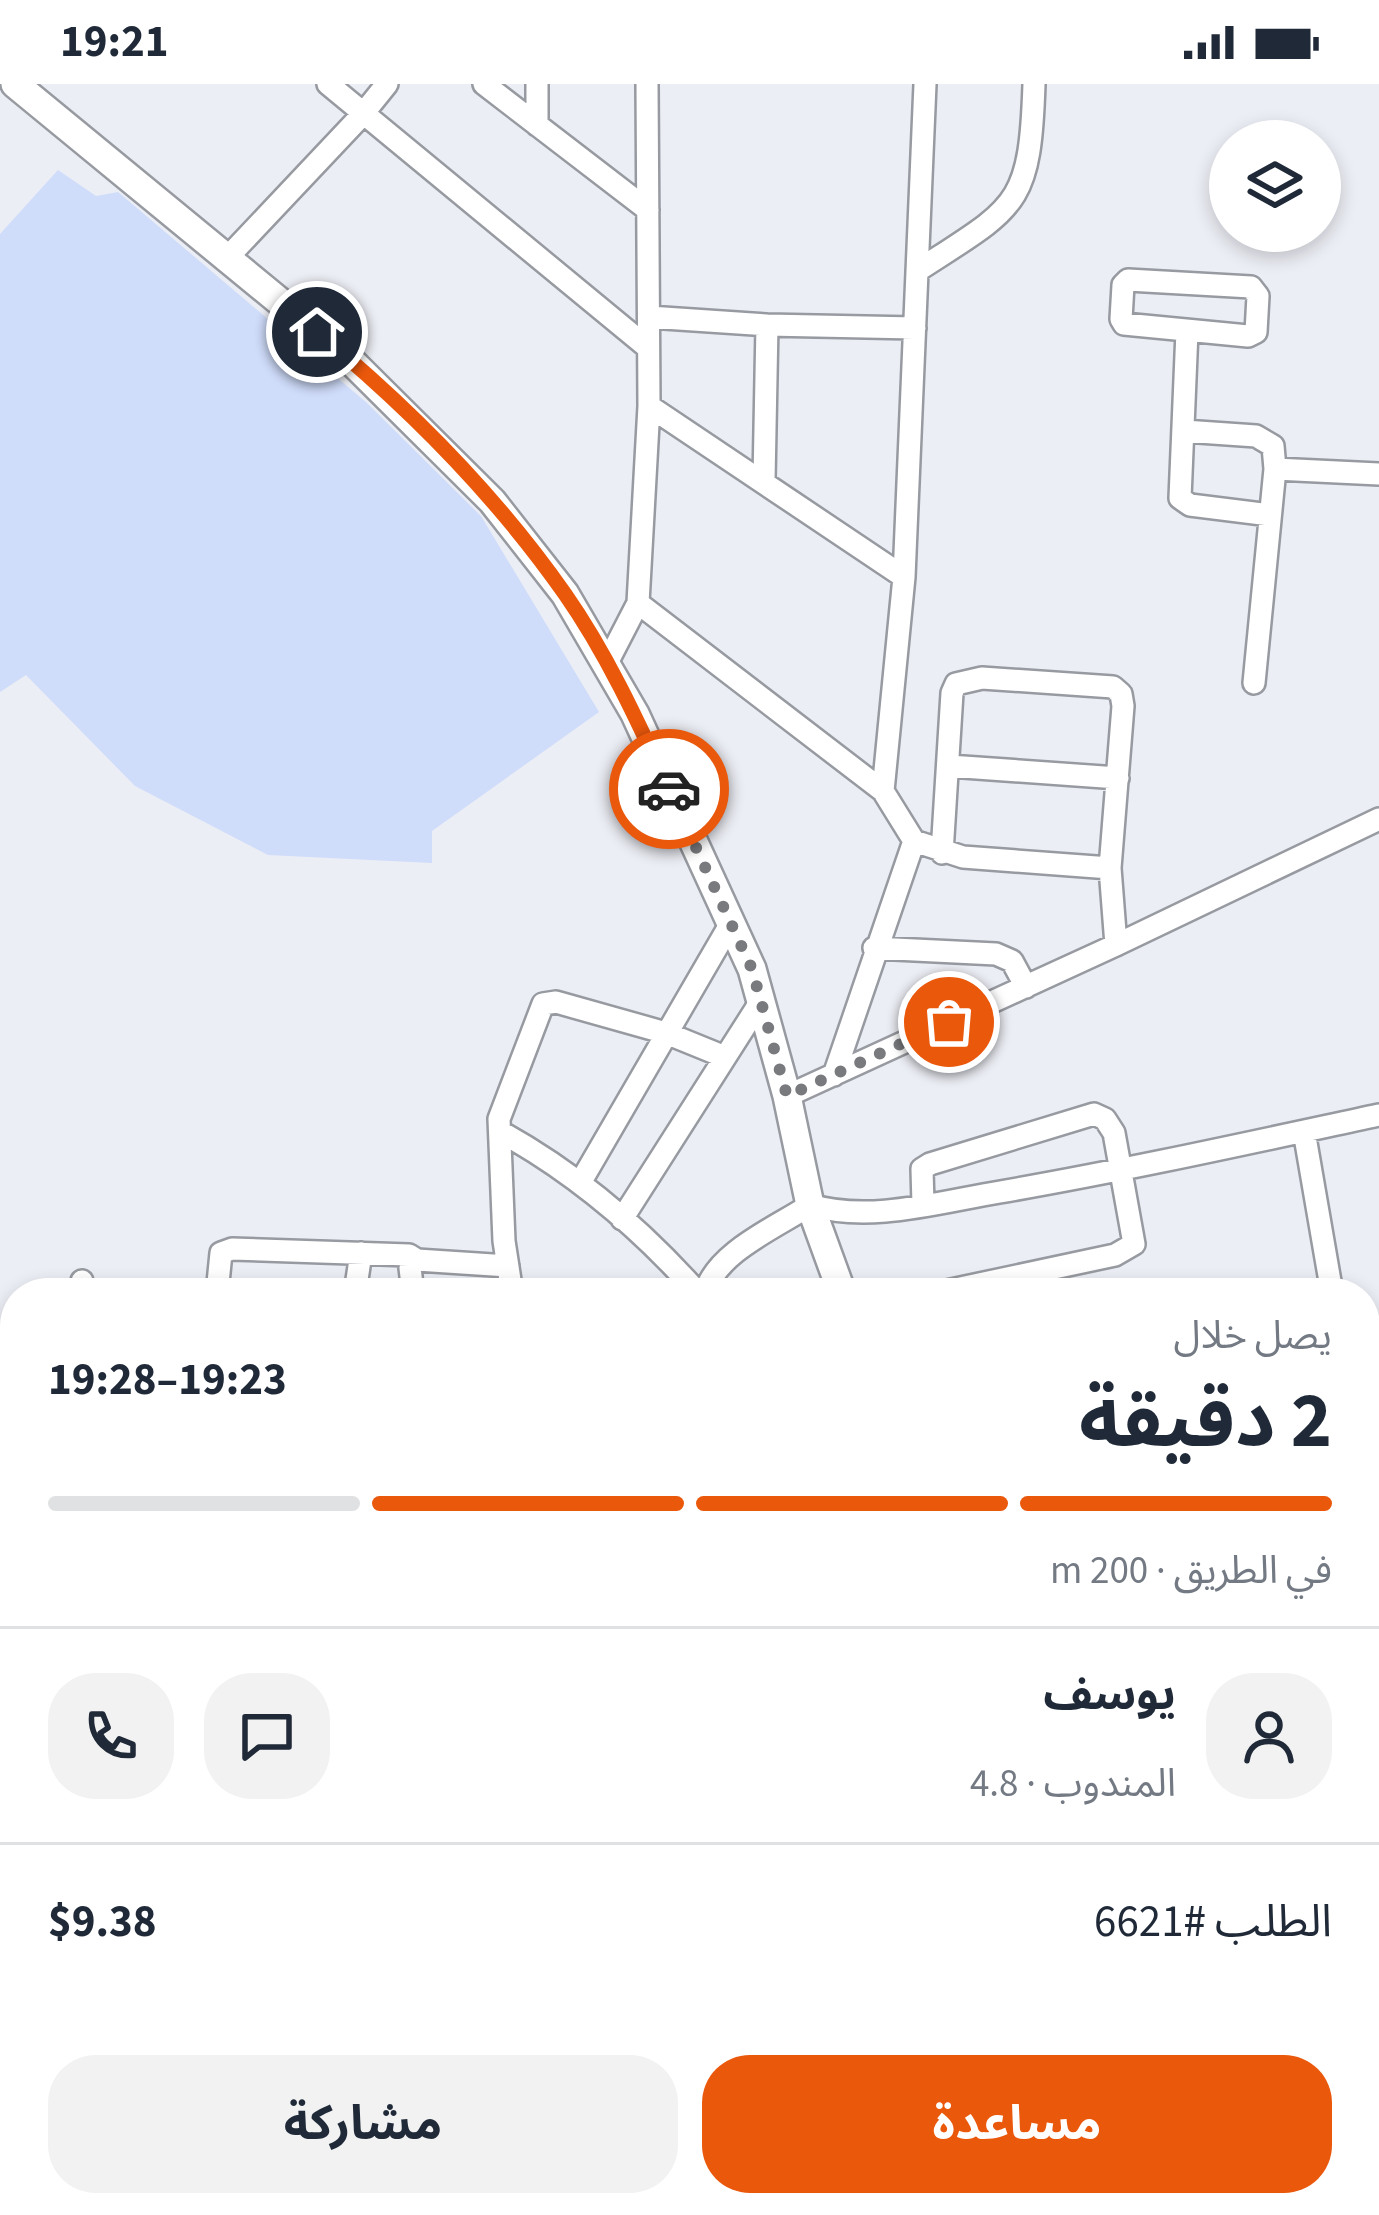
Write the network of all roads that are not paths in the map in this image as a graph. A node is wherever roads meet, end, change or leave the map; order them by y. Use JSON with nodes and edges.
{"nodes":[{"id":1,"x":14,"y":84,"type":"edge"},
{"id":2,"x":328,"y":84,"type":"edge"},
{"id":3,"x":387,"y":84,"type":"edge"},
{"id":4,"x":484,"y":84,"type":"edge"},
{"id":5,"x":537,"y":84,"type":"edge"},
{"id":6,"x":647,"y":84,"type":"edge"},
{"id":7,"x":925,"y":84,"type":"edge"},
{"id":8,"x":1034,"y":84,"type":"edge"},
{"id":9,"x":362,"y":115,"type":"junction"},
{"id":10,"x":536,"y":125,"type":"junction"},
{"id":11,"x":648,"y":210,"type":"junction"},
{"id":12,"x":228,"y":257,"type":"junction"},
{"id":13,"x":917,"y":271,"type":"junction"},
{"id":14,"x":649,"y":317,"type":"junction"},
{"id":15,"x":766,"y":325,"type":"junction"},
{"id":16,"x":915,"y":328,"type":"junction"},
{"id":17,"x":1187,"y":331,"type":"junction"},
{"id":18,"x":647,"y":347,"type":"junction"},
{"id":19,"x":649,"y":406,"type":"junction"},
{"id":20,"x":1184,"y":430,"type":"junction"},
{"id":21,"x":1275,"y":469,"type":"junction"},
{"id":22,"x":1379,"y":474,"type":"edge"},
{"id":23,"x":764,"y":480,"type":"junction"},
{"id":24,"x":1270,"y":515,"type":"junction"},
{"id":25,"x":904,"y":577,"type":"junction"},
{"id":26,"x":638,"y":603,"type":"junction"},
{"id":27,"x":607,"y":663,"type":"junction"},
{"id":28,"x":1254,"y":683,"type":"dead end"},
{"id":29,"x":950,"y":766,"type":"junction"},
{"id":30,"x":1118,"y":778,"type":"junction"},
{"id":31,"x":883,"y":791,"type":"junction"},
{"id":32,"x":1379,"y":819,"type":"edge"},
{"id":33,"x":914,"y":841,"type":"junction"},
{"id":34,"x":942,"y":853,"type":"junction"},
{"id":35,"x":1110,"y":868,"type":"junction"},
{"id":36,"x":731,"y":923,"type":"junction"},
{"id":37,"x":1116,"y":945,"type":"junction"},
{"id":38,"x":874,"y":948,"type":"junction"},
{"id":39,"x":1025,"y":987,"type":"junction"},
{"id":40,"x":761,"y":1001,"type":"junction"},
{"id":41,"x":666,"y":1034,"type":"junction"},
{"id":42,"x":725,"y":1057,"type":"junction"},
{"id":43,"x":834,"y":1075,"type":"junction"},
{"id":44,"x":787,"y":1096,"type":"junction"},
{"id":45,"x":1379,"y":1115,"type":"edge"},
{"id":46,"x":1304,"y":1131,"type":"junction"},
{"id":47,"x":501,"y":1132,"type":"junction"},
{"id":48,"x":1124,"y":1170,"type":"junction"},
{"id":49,"x":580,"y":1183,"type":"junction"},
{"id":50,"x":810,"y":1205,"type":"junction"},
{"id":51,"x":923,"y":1205,"type":"junction"},
{"id":52,"x":622,"y":1219,"type":"junction"},
{"id":53,"x":362,"y":1253,"type":"junction"},
{"id":54,"x":417,"y":1260,"type":"junction"},
{"id":55,"x":508,"y":1266,"type":"junction"},
{"id":56,"x":219,"y":1278,"type":"edge"},
{"id":57,"x":358,"y":1278,"type":"edge"},
{"id":58,"x":411,"y":1278,"type":"edge"},
{"id":59,"x":510,"y":1278,"type":"edge"},
{"id":60,"x":687,"y":1278,"type":"edge"},
{"id":61,"x":711,"y":1278,"type":"edge"},
{"id":62,"x":837,"y":1278,"type":"edge"},
{"id":63,"x":1003,"y":1278,"type":"edge"},
{"id":64,"x":1329,"y":1278,"type":"edge"}],
"edges":[{"from":1,"to":12,"type":"main road"},
{"from":2,"to":9,"type":"street"},
{"from":3,"to":9,"type":"street"},
{"from":4,"to":10,"type":"street"},
{"from":5,"to":10,"type":"street"},
{"from":6,"to":11,"type":"street"},
{"from":7,"to":13,"type":"street"},
{"from":8,"to":13,"type":"street"},
{"from":9,"to":12,"type":"street"},
{"from":9,"to":18,"type":"street"},
{"from":10,"to":11,"type":"street"},
{"from":11,"to":14,"type":"street"},
{"from":12,"to":27,"type":"main road"},
{"from":13,"to":16,"type":"street"},
{"from":14,"to":15,"type":"street"},
{"from":14,"to":18,"type":"street"},
{"from":15,"to":16,"type":"street"},
{"from":15,"to":23,"type":"street"},
{"from":16,"to":25,"type":"street"},
{"from":17,"to":17,"type":"street"},
{"from":17,"to":20,"type":"street"},
{"from":18,"to":19,"type":"street"},
{"from":19,"to":23,"type":"street"},
{"from":19,"to":26,"type":"street"},
{"from":20,"to":21,"type":"street"},
{"from":20,"to":24,"type":"street"},
{"from":21,"to":22,"type":"street"},
{"from":21,"to":24,"type":"street"},
{"from":23,"to":25,"type":"street"},
{"from":24,"to":28,"type":"street"},
{"from":25,"to":31,"type":"street"},
{"from":26,"to":27,"type":"street"},
{"from":26,"to":31,"type":"street"},
{"from":27,"to":36,"type":"main road"},
{"from":29,"to":30,"type":"street"},
{"from":29,"to":30,"type":"street"},
{"from":29,"to":34,"type":"street"},
{"from":30,"to":35,"type":"street"},
{"from":31,"to":33,"type":"street"},
{"from":32,"to":37,"type":"street"},
{"from":33,"to":34,"type":"street"},
{"from":33,"to":38,"type":"street"},
{"from":34,"to":35,"type":"street"},
{"from":35,"to":37,"type":"street"},
{"from":36,"to":40,"type":"main road"},
{"from":36,"to":41,"type":"street"},
{"from":37,"to":39,"type":"street"},
{"from":38,"to":39,"type":"street"},
{"from":38,"to":43,"type":"street"},
{"from":39,"to":43,"type":"street"},
{"from":40,"to":42,"type":"street"},
{"from":40,"to":44,"type":"main road"},
{"from":41,"to":42,"type":"street"},
{"from":41,"to":47,"type":"street"},
{"from":41,"to":49,"type":"street"},
{"from":42,"to":52,"type":"street"},
{"from":43,"to":44,"type":"street"},
{"from":44,"to":50,"type":"main road"},
{"from":45,"to":46,"type":"street"},
{"from":46,"to":48,"type":"street"},
{"from":46,"to":64,"type":"street"},
{"from":47,"to":49,"type":"street"},
{"from":47,"to":55,"type":"street"},
{"from":48,"to":51,"type":"street"},
{"from":48,"to":51,"type":"street"},
{"from":48,"to":63,"type":"street"},
{"from":49,"to":52,"type":"street"},
{"from":50,"to":51,"type":"street"},
{"from":50,"to":61,"type":"street"},
{"from":50,"to":62,"type":"main road"},
{"from":52,"to":60,"type":"street"},
{"from":53,"to":54,"type":"street"},
{"from":53,"to":56,"type":"street"},
{"from":53,"to":57,"type":"street"},
{"from":54,"to":55,"type":"street"},
{"from":54,"to":58,"type":"street"},
{"from":55,"to":59,"type":"street"}]}
